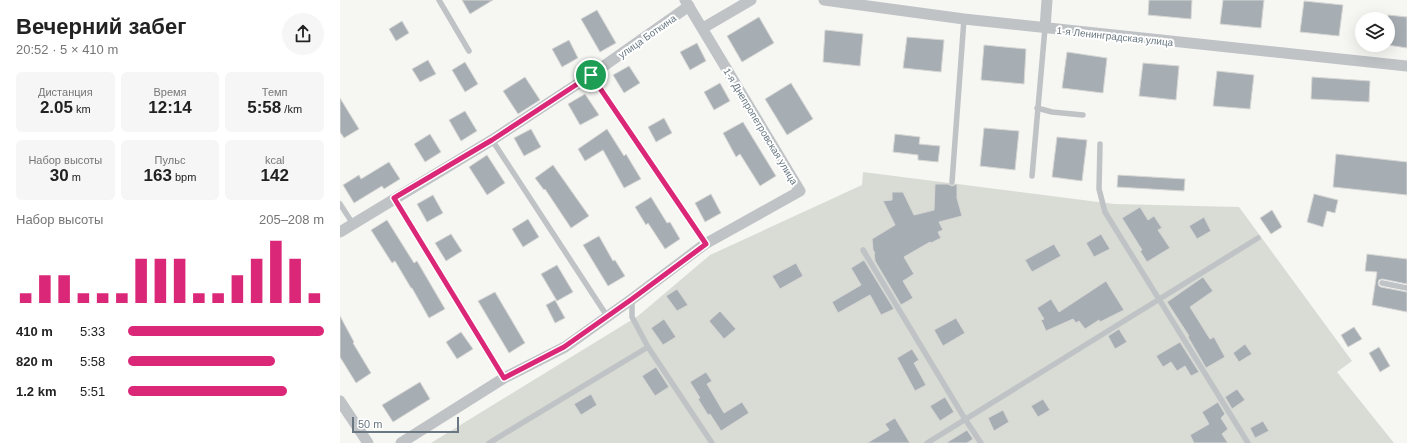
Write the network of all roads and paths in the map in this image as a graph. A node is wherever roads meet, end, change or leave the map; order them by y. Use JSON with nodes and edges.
{"nodes":[{"id":1,"x":439,"y":0,"type":"edge"},
{"id":2,"x":751,"y":0,"type":"edge"},
{"id":3,"x":824,"y":0,"type":"edge"},
{"id":4,"x":1047,"y":0,"type":"edge"},
{"id":5,"x":687,"y":3,"type":"edge"},
{"id":6,"x":964,"y":19,"type":"junction"},
{"id":7,"x":703,"y":28,"type":"junction"},
{"id":8,"x":1045,"y":28,"type":"junction"},
{"id":9,"x":469,"y":51,"type":"dead end"},
{"id":10,"x":1407,"y":66,"type":"edge"},
{"id":11,"x":591,"y":75,"type":"junction"},
{"id":12,"x":1037,"y":108,"type":"junction"},
{"id":13,"x":1083,"y":115,"type":"dead end"},
{"id":14,"x":492,"y":140,"type":"junction"},
{"id":15,"x":1100,"y":144,"type":"dead end"},
{"id":16,"x":1032,"y":176,"type":"dead end"},
{"id":17,"x":952,"y":182,"type":"dead end"},
{"id":18,"x":394,"y":198,"type":"junction"},
{"id":19,"x":340,"y":204,"type":"edge"},
{"id":20,"x":353,"y":224,"type":"junction"},
{"id":21,"x":340,"y":232,"type":"edge"},
{"id":22,"x":1258,"y":238,"type":"dead end"},
{"id":23,"x":706,"y":244,"type":"junction"},
{"id":24,"x":862,"y":250,"type":"dead end"},
{"id":25,"x":1382,"y":283,"type":"dead end"},
{"id":26,"x":1407,"y":288,"type":"edge"},
{"id":27,"x":632,"y":299,"type":"junction"},
{"id":28,"x":1158,"y":299,"type":"junction"},
{"id":29,"x":607,"y":316,"type":"junction"},
{"id":30,"x":648,"y":347,"type":"junction"},
{"id":31,"x":504,"y":378,"type":"junction"},
{"id":32,"x":340,"y":401,"type":"edge"},
{"id":33,"x":965,"y":419,"type":"junction"},
{"id":34,"x":368,"y":443,"type":"edge"},
{"id":35,"x":401,"y":443,"type":"edge"},
{"id":36,"x":489,"y":443,"type":"edge"},
{"id":37,"x":712,"y":443,"type":"edge"},
{"id":38,"x":927,"y":443,"type":"edge"},
{"id":39,"x":981,"y":443,"type":"edge"},
{"id":40,"x":1248,"y":443,"type":"edge"}],
"edges":[{"from":1,"to":9,"type":"lane"},
{"from":2,"to":7,"type":"street"},
{"from":3,"to":6,"type":"street","name":"1-я Ленинградская улица"},
{"from":4,"to":8,"type":"street"},
{"from":5,"to":7,"type":"street","name":"1-я Днепропетровская улица"},
{"from":5,"to":11,"type":"street","name":"улица Боткина"},
{"from":6,"to":8,"type":"street","name":"1-я Ленинградская улица"},
{"from":6,"to":17,"type":"lane"},
{"from":7,"to":23,"type":"street","name":"1-я Днепропетровская улица"},
{"from":8,"to":10,"type":"street","name":"1-я Ленинградская улица"},
{"from":8,"to":12,"type":"lane"},
{"from":11,"to":14,"type":"street","name":"улица Боткина"},
{"from":11,"to":23,"type":"lane"},
{"from":12,"to":13,"type":"lane"},
{"from":12,"to":16,"type":"lane"},
{"from":14,"to":18,"type":"street","name":"улица Боткина"},
{"from":14,"to":29,"type":"lane"},
{"from":15,"to":28,"type":"lane"},
{"from":18,"to":20,"type":"street","name":"улица Боткина"},
{"from":18,"to":31,"type":"lane"},
{"from":19,"to":20,"type":"lane"},
{"from":20,"to":21,"type":"street","name":"улица Боткина"},
{"from":22,"to":28,"type":"lane"},
{"from":23,"to":27,"type":"street","name":"1-я Днепропетровская улица"},
{"from":24,"to":33,"type":"lane"},
{"from":25,"to":26,"type":"lane"},
{"from":27,"to":29,"type":"street","name":"1-я Днепропетровская улица"},
{"from":27,"to":30,"type":"lane"},
{"from":28,"to":33,"type":"lane"},
{"from":28,"to":40,"type":"lane"},
{"from":29,"to":31,"type":"street","name":"1-я Днепропетровская улица"},
{"from":30,"to":36,"type":"lane"},
{"from":30,"to":37,"type":"lane"},
{"from":31,"to":35,"type":"street","name":"1-я Днепропетровская улица"},
{"from":32,"to":34,"type":"street"},
{"from":33,"to":38,"type":"lane"},
{"from":33,"to":39,"type":"lane"}]}
